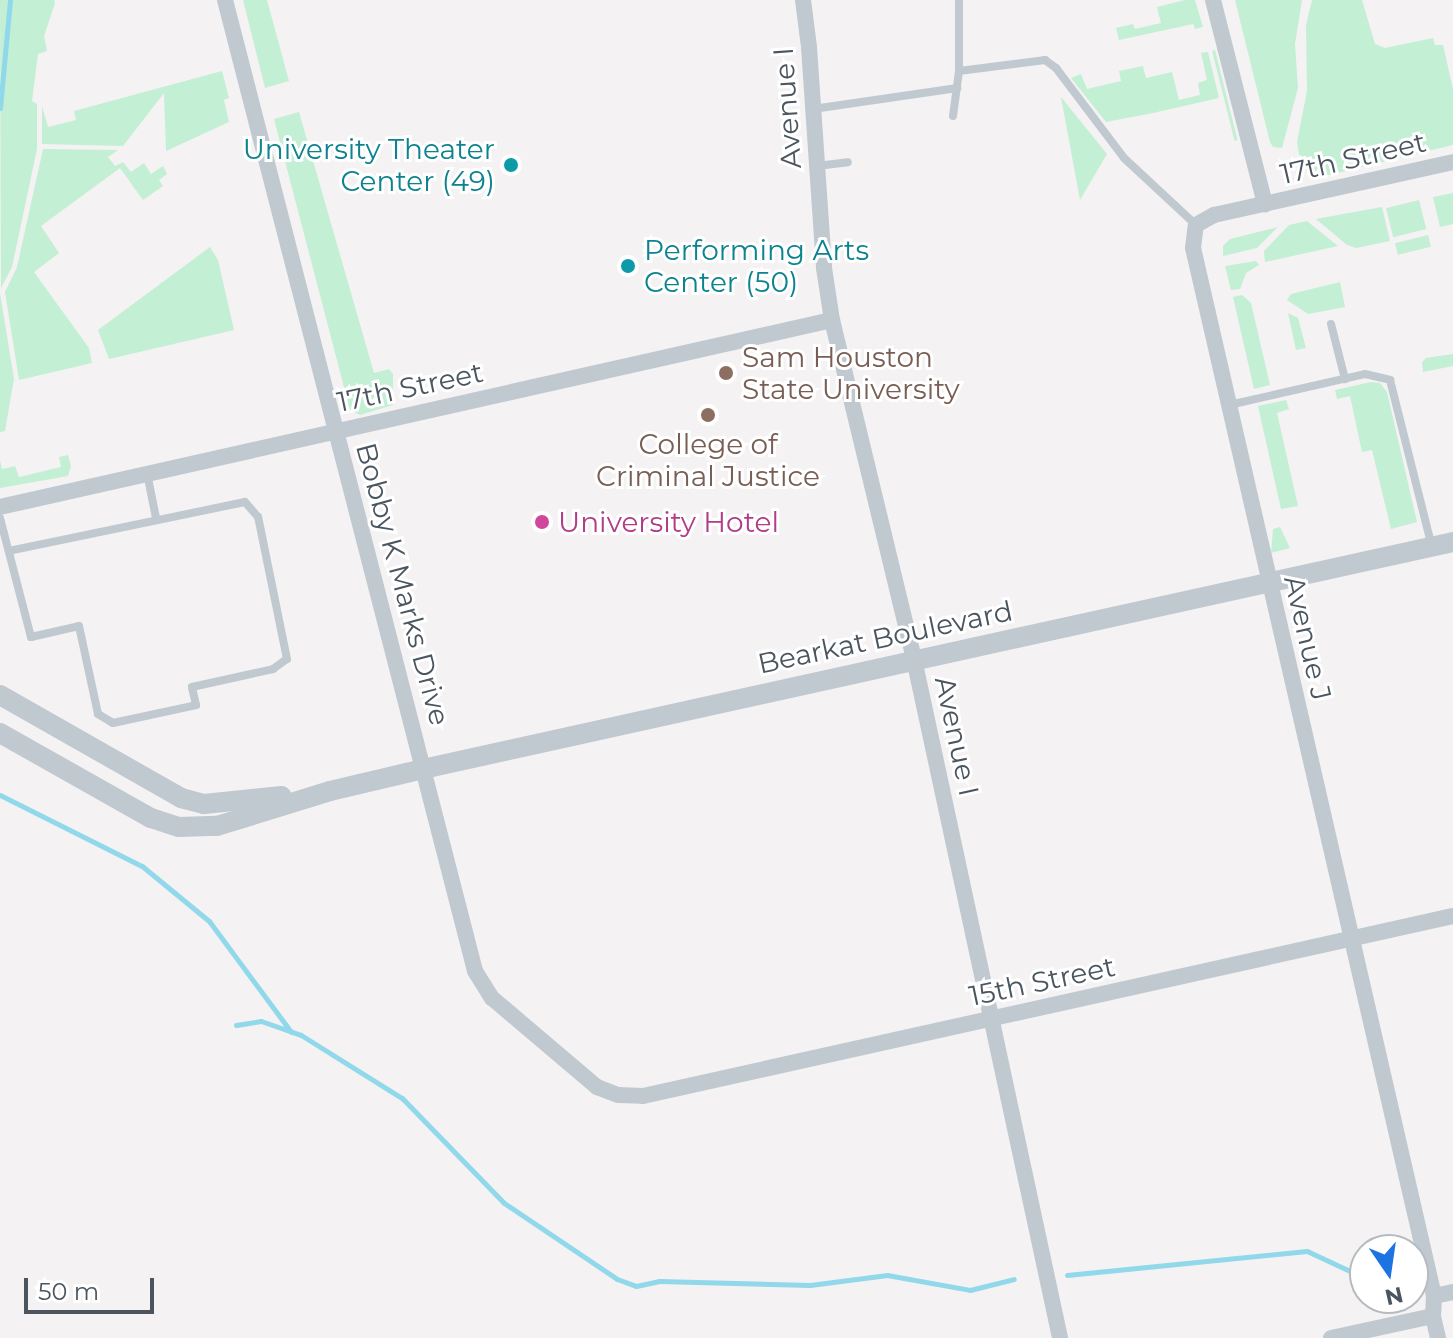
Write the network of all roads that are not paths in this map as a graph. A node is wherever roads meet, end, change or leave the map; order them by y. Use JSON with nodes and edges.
{"nodes":[{"id":1,"x":225,"y":0,"type":"edge"},
{"id":2,"x":803,"y":0,"type":"edge"},
{"id":3,"x":959,"y":0,"type":"edge"},
{"id":4,"x":1213,"y":0,"type":"edge"},
{"id":5,"x":959,"y":71,"type":"junction"},
{"id":6,"x":957,"y":88,"type":"junction"},
{"id":7,"x":813,"y":109,"type":"junction"},
{"id":8,"x":953,"y":116,"type":"dead end"},
{"id":9,"x":848,"y":162,"type":"dead end"},
{"id":10,"x":1453,"y":162,"type":"edge"},
{"id":11,"x":817,"y":166,"type":"junction"},
{"id":12,"x":1265,"y":204,"type":"junction"},
{"id":13,"x":1196,"y":225,"type":"junction"},
{"id":14,"x":832,"y":320,"type":"junction"},
{"id":15,"x":1331,"y":324,"type":"dead end"},
{"id":16,"x":1345,"y":379,"type":"junction"},
{"id":17,"x":1228,"y":405,"type":"junction"},
{"id":18,"x":336,"y":430,"type":"junction"},
{"id":19,"x":147,"y":473,"type":"junction"},
{"id":20,"x":0,"y":507,"type":"edge"},
{"id":21,"x":0,"y":518,"type":"edge"},
{"id":22,"x":156,"y":518,"type":"junction"},
{"id":23,"x":1453,"y":542,"type":"edge"},
{"id":24,"x":1432,"y":547,"type":"junction"},
{"id":25,"x":9,"y":551,"type":"junction"},
{"id":26,"x":1269,"y":584,"type":"junction"},
{"id":27,"x":914,"y":659,"type":"junction"},
{"id":28,"x":0,"y":695,"type":"edge"},
{"id":29,"x":0,"y":733,"type":"edge"},
{"id":30,"x":423,"y":769,"type":"junction"},
{"id":31,"x":330,"y":791,"type":"junction"},
{"id":32,"x":1453,"y":916,"type":"edge"},
{"id":33,"x":1352,"y":939,"type":"junction"},
{"id":34,"x":990,"y":1019,"type":"junction"},
{"id":35,"x":643,"y":1096,"type":"joint"},
{"id":36,"x":1453,"y":1292,"type":"edge"},
{"id":37,"x":1434,"y":1296,"type":"junction"},
{"id":38,"x":1433,"y":1316,"type":"junction"},
{"id":39,"x":1060,"y":1338,"type":"edge"},
{"id":40,"x":1331,"y":1338,"type":"edge"},
{"id":41,"x":1438,"y":1338,"type":"edge"}],
"edges":[{"from":1,"to":18,"type":"street","name":"Bobby K Marks Drive"},
{"from":2,"to":7,"type":"street","name":"Avenue I"},
{"from":3,"to":5,"type":"lane"},
{"from":4,"to":12,"type":"street"},
{"from":5,"to":6,"type":"lane"},
{"from":5,"to":13,"type":"lane"},
{"from":6,"to":7,"type":"lane"},
{"from":6,"to":8,"type":"lane"},
{"from":7,"to":11,"type":"street","name":"Avenue I"},
{"from":9,"to":11,"type":"lane"},
{"from":10,"to":12,"type":"street","name":"17th Street"},
{"from":11,"to":14,"type":"street","name":"Avenue I"},
{"from":12,"to":13,"type":"street"},
{"from":13,"to":17,"type":"street","name":"Avenue J"},
{"from":14,"to":18,"type":"street","name":"17th Street"},
{"from":14,"to":27,"type":"street","name":"Avenue I"},
{"from":15,"to":16,"type":"lane"},
{"from":16,"to":17,"type":"lane"},
{"from":16,"to":24,"type":"lane"},
{"from":17,"to":26,"type":"street","name":"Avenue J"},
{"from":18,"to":19,"type":"street","name":"17th Street"},
{"from":18,"to":30,"type":"street","name":"Bobby K Marks Drive"},
{"from":19,"to":20,"type":"street","name":"17th Street"},
{"from":19,"to":22,"type":"lane"},
{"from":21,"to":25,"type":"lane"},
{"from":22,"to":25,"type":"lane"},
{"from":22,"to":25,"type":"lane"},
{"from":23,"to":24,"type":"street","name":"Bearkat Boulevard"},
{"from":24,"to":26,"type":"street","name":"Bearkat Boulevard"},
{"from":26,"to":27,"type":"street","name":"Bearkat Boulevard"},
{"from":26,"to":33,"type":"street","name":"Avenue J"},
{"from":27,"to":30,"type":"street","name":"Bearkat Boulevard"},
{"from":27,"to":34,"type":"street","name":"Avenue I"},
{"from":28,"to":31,"type":"street","name":"Bearkat Boulevard"},
{"from":29,"to":31,"type":"street","name":"Bearkat Boulevard"},
{"from":30,"to":31,"type":"street","name":"Bearkat Boulevard"},
{"from":30,"to":35,"type":"street","name":"Bobby K Marks Drive"},
{"from":32,"to":33,"type":"street","name":"15th Street"},
{"from":33,"to":34,"type":"street","name":"15th Street"},
{"from":33,"to":37,"type":"street","name":"Avenue J"},
{"from":34,"to":35,"type":"street","name":"15th Street"},
{"from":34,"to":39,"type":"street","name":"Avenue I"},
{"from":36,"to":37,"type":"street"},
{"from":37,"to":38,"type":"street","name":"Avenue J"},
{"from":38,"to":40,"type":"street"},
{"from":38,"to":41,"type":"street","name":"Avenue J"}]}
